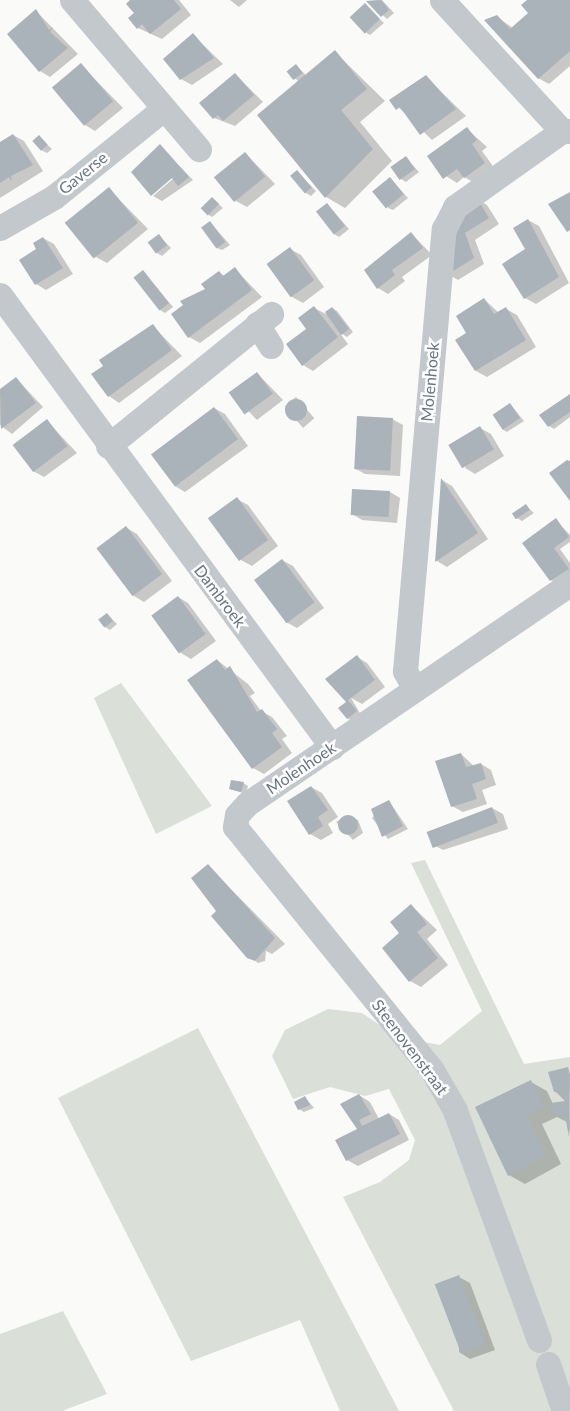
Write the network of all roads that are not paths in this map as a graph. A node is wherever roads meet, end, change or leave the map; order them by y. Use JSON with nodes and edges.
{"nodes":[{"id":1,"x":72,"y":0,"type":"edge"},
{"id":2,"x":442,"y":0,"type":"edge"},
{"id":3,"x":162,"y":110,"type":"junction"},
{"id":4,"x":566,"y":131,"type":"edge"},
{"id":5,"x":199,"y":149,"type":"dead end"},
{"id":6,"x":0,"y":228,"type":"edge"},
{"id":7,"x":0,"y":295,"type":"edge"},
{"id":8,"x":272,"y":346,"type":"dead end"},
{"id":9,"x":108,"y":446,"type":"junction"},
{"id":10,"x":570,"y":584,"type":"edge"},
{"id":11,"x":415,"y":688,"type":"junction"},
{"id":12,"x":332,"y":747,"type":"junction"},
{"id":13,"x":237,"y":815,"type":"joint"},
{"id":14,"x":539,"y":1340,"type":"dead end"},
{"id":15,"x":548,"y":1364,"type":"dead end"},
{"id":16,"x":564,"y":1411,"type":"edge"}],
"edges":[{"from":1,"to":3,"type":"street"},
{"from":2,"to":4,"type":"street","name":"Molenhoek"},
{"from":3,"to":5,"type":"street"},
{"from":3,"to":6,"type":"street","name":"Gaverse"},
{"from":4,"to":11,"type":"street","name":"Molenhoek"},
{"from":7,"to":9,"type":"street","name":"Dambroek"},
{"from":8,"to":9,"type":"street"},
{"from":9,"to":12,"type":"street","name":"Dambroek"},
{"from":10,"to":11,"type":"street","name":"Molenhoek"},
{"from":11,"to":12,"type":"street","name":"Molenhoek"},
{"from":12,"to":13,"type":"street","name":"Molenhoek"},
{"from":13,"to":14,"type":"street","name":"Steenovenstraat"},
{"from":15,"to":16,"type":"street"}]}
